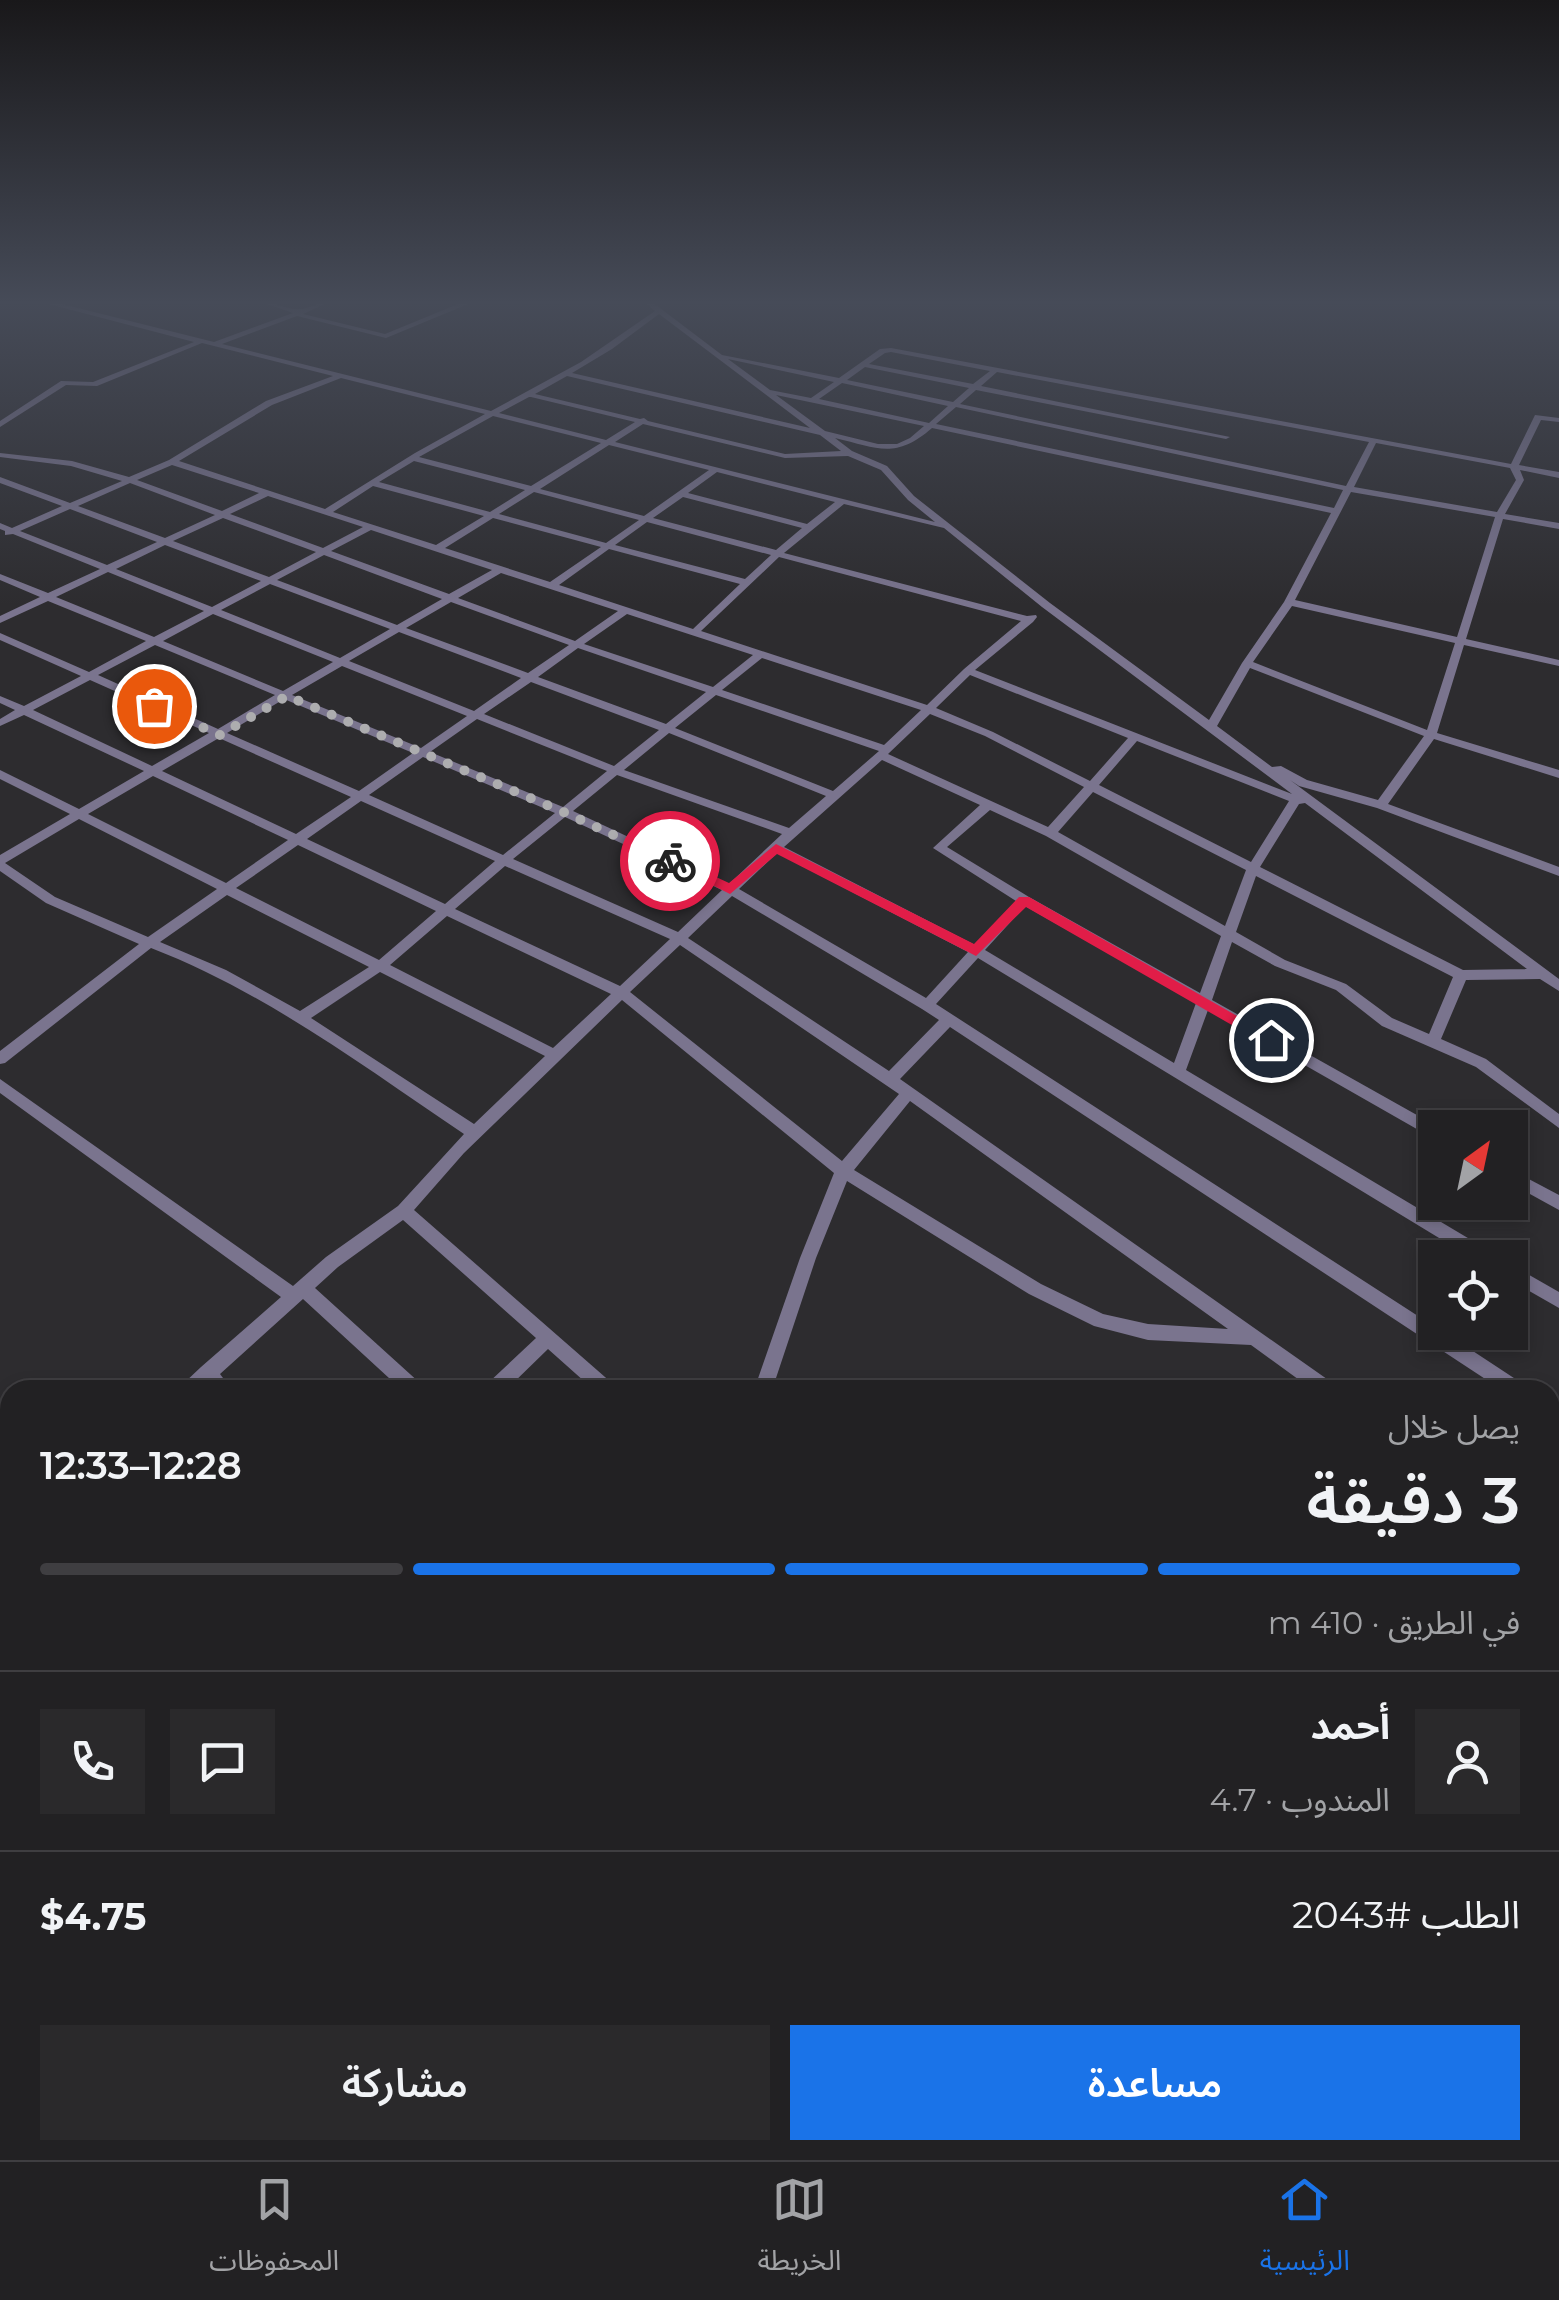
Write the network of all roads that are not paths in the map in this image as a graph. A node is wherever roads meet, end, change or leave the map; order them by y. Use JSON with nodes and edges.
{"nodes":[{"id":1,"x":33,"y":403,"type":"edge"},
{"id":2,"x":277,"y":403,"type":"edge"},
{"id":3,"x":439,"y":403,"type":"edge"},
{"id":4,"x":516,"y":403,"type":"edge"},
{"id":5,"x":567,"y":403,"type":"edge"},
{"id":6,"x":594,"y":403,"type":"edge"},
{"id":7,"x":687,"y":403,"type":"edge"},
{"id":8,"x":784,"y":403,"type":"edge"},
{"id":9,"x":826,"y":403,"type":"edge"},
{"id":10,"x":939,"y":403,"type":"edge"},
{"id":11,"x":957,"y":403,"type":"edge"},
{"id":12,"x":1053,"y":403,"type":"edge"},
{"id":13,"x":1107,"y":403,"type":"edge"},
{"id":14,"x":1172,"y":403,"type":"edge"},
{"id":15,"x":953,"y":406,"type":"junction"},
{"id":16,"x":586,"y":407,"type":"junction"},
{"id":17,"x":1098,"y":412,"type":"junction"},
{"id":18,"x":490,"y":416,"type":"junction"},
{"id":19,"x":1237,"y":416,"type":"junction"},
{"id":20,"x":644,"y":420,"type":"junction"},
{"id":21,"x":1559,"y":420,"type":"edge"},
{"id":22,"x":0,"y":424,"type":"edge"},
{"id":23,"x":931,"y":425,"type":"junction"},
{"id":24,"x":1078,"y":431,"type":"junction"},
{"id":25,"x":828,"y":436,"type":"junction"},
{"id":26,"x":1226,"y":437,"type":"junction"},
{"id":27,"x":1373,"y":442,"type":"junction"},
{"id":28,"x":604,"y":444,"type":"junction"},
{"id":29,"x":1056,"y":452,"type":"junction"},
{"id":30,"x":848,"y":453,"type":"junction"},
{"id":31,"x":0,"y":455,"type":"edge"},
{"id":32,"x":412,"y":458,"type":"junction"},
{"id":33,"x":1211,"y":459,"type":"junction"},
{"id":34,"x":172,"y":462,"type":"junction"},
{"id":35,"x":1514,"y":467,"type":"junction"},
{"id":36,"x":714,"y":471,"type":"junction"},
{"id":37,"x":1559,"y":475,"type":"edge"},
{"id":38,"x":0,"y":480,"type":"edge"},
{"id":39,"x":129,"y":480,"type":"junction"},
{"id":40,"x":372,"y":483,"type":"junction"},
{"id":41,"x":1350,"y":488,"type":"junction"},
{"id":42,"x":530,"y":490,"type":"junction"},
{"id":43,"x":267,"y":493,"type":"junction"},
{"id":44,"x":682,"y":494,"type":"junction"},
{"id":45,"x":841,"y":502,"type":"junction"},
{"id":46,"x":72,"y":504,"type":"junction"},
{"id":47,"x":326,"y":512,"type":"junction"},
{"id":48,"x":1338,"y":512,"type":"junction"},
{"id":49,"x":493,"y":513,"type":"junction"},
{"id":50,"x":223,"y":515,"type":"junction"},
{"id":51,"x":1500,"y":515,"type":"junction"},
{"id":52,"x":642,"y":521,"type":"junction"},
{"id":53,"x":0,"y":526,"type":"edge"},
{"id":54,"x":1559,"y":526,"type":"edge"},
{"id":55,"x":370,"y":527,"type":"junction"},
{"id":56,"x":809,"y":527,"type":"junction"},
{"id":57,"x":946,"y":527,"type":"junction"},
{"id":58,"x":13,"y":531,"type":"junction"},
{"id":59,"x":0,"y":537,"type":"edge"},
{"id":60,"x":170,"y":542,"type":"junction"},
{"id":61,"x":605,"y":547,"type":"junction"},
{"id":62,"x":438,"y":548,"type":"junction"},
{"id":63,"x":322,"y":552,"type":"junction"},
{"id":64,"x":777,"y":554,"type":"junction"},
{"id":65,"x":502,"y":568,"type":"junction"},
{"id":66,"x":108,"y":569,"type":"junction"},
{"id":67,"x":0,"y":577,"type":"edge"},
{"id":68,"x":270,"y":580,"type":"junction"},
{"id":69,"x":747,"y":583,"type":"junction"},
{"id":70,"x":551,"y":586,"type":"junction"},
{"id":71,"x":49,"y":597,"type":"junction"},
{"id":72,"x":450,"y":598,"type":"junction"},
{"id":73,"x":1289,"y":602,"type":"junction"},
{"id":74,"x":1046,"y":605,"type":"junction"},
{"id":75,"x":212,"y":610,"type":"junction"},
{"id":76,"x":626,"y":610,"type":"junction"},
{"id":77,"x":0,"y":620,"type":"edge"},
{"id":78,"x":1029,"y":620,"type":"junction"},
{"id":79,"x":398,"y":628,"type":"junction"},
{"id":80,"x":695,"y":632,"type":"junction"},
{"id":81,"x":0,"y":636,"type":"edge"},
{"id":82,"x":1459,"y":639,"type":"junction"},
{"id":83,"x":155,"y":640,"type":"junction"},
{"id":84,"x":576,"y":644,"type":"junction"},
{"id":85,"x":762,"y":654,"type":"junction"},
{"id":86,"x":342,"y":661,"type":"junction"},
{"id":87,"x":1247,"y":663,"type":"junction"},
{"id":88,"x":1559,"y":663,"type":"edge"},
{"id":89,"x":968,"y":671,"type":"junction"},
{"id":90,"x":88,"y":677,"type":"junction"},
{"id":91,"x":530,"y":678,"type":"junction"},
{"id":92,"x":716,"y":690,"type":"junction"},
{"id":93,"x":287,"y":696,"type":"junction"},
{"id":94,"x":0,"y":699,"type":"edge"},
{"id":95,"x":929,"y":709,"type":"junction"},
{"id":96,"x":25,"y":710,"type":"junction"},
{"id":97,"x":477,"y":714,"type":"junction"},
{"id":98,"x":0,"y":723,"type":"edge"},
{"id":99,"x":668,"y":728,"type":"junction"},
{"id":100,"x":1210,"y":728,"type":"junction"},
{"id":101,"x":220,"y":735,"type":"junction"},
{"id":102,"x":1431,"y":735,"type":"junction"},
{"id":103,"x":1136,"y":736,"type":"junction"},
{"id":104,"x":1229,"y":742,"type":"junction"},
{"id":105,"x":420,"y":752,"type":"junction"},
{"id":106,"x":884,"y":753,"type":"junction"},
{"id":107,"x":616,"y":770,"type":"junction"},
{"id":108,"x":154,"y":772,"type":"junction"},
{"id":109,"x":0,"y":774,"type":"edge"},
{"id":110,"x":1559,"y":774,"type":"edge"},
{"id":111,"x":1090,"y":785,"type":"junction"},
{"id":112,"x":358,"y":795,"type":"junction"},
{"id":113,"x":836,"y":796,"type":"junction"},
{"id":114,"x":1296,"y":800,"type":"junction"},
{"id":115,"x":1381,"y":805,"type":"junction"},
{"id":116,"x":987,"y":806,"type":"junction"},
{"id":117,"x":1314,"y":806,"type":"junction"},
{"id":118,"x":566,"y":813,"type":"junction"},
{"id":119,"x":81,"y":815,"type":"junction"},
{"id":120,"x":791,"y":833,"type":"junction"},
{"id":121,"x":1050,"y":833,"type":"junction"},
{"id":122,"x":294,"y":839,"type":"junction"},
{"id":123,"x":776,"y":848,"type":"junction"},
{"id":124,"x":504,"y":860,"type":"junction"},
{"id":125,"x":0,"y":863,"type":"edge"},
{"id":126,"x":1252,"y":870,"type":"junction"},
{"id":127,"x":1559,"y":872,"type":"edge"},
{"id":128,"x":226,"y":888,"type":"junction"},
{"id":129,"x":730,"y":889,"type":"junction"},
{"id":130,"x":1024,"y":900,"type":"junction"},
{"id":131,"x":446,"y":910,"type":"junction"},
{"id":132,"x":1229,"y":934,"type":"junction"},
{"id":133,"x":679,"y":938,"type":"junction"},
{"id":134,"x":149,"y":943,"type":"junction"},
{"id":135,"x":976,"y":951,"type":"junction"},
{"id":136,"x":380,"y":966,"type":"junction"},
{"id":137,"x":1544,"y":974,"type":"junction"},
{"id":138,"x":1462,"y":975,"type":"junction"},
{"id":139,"x":1559,"y":986,"type":"edge"},
{"id":140,"x":622,"y":993,"type":"junction"},
{"id":141,"x":1204,"y":1002,"type":"junction"},
{"id":142,"x":927,"y":1004,"type":"junction"},
{"id":143,"x":302,"y":1017,"type":"junction"},
{"id":144,"x":949,"y":1019,"type":"junction"},
{"id":145,"x":1432,"y":1043,"type":"junction"},
{"id":146,"x":555,"y":1055,"type":"junction"},
{"id":147,"x":0,"y":1059,"type":"edge"},
{"id":148,"x":1178,"y":1072,"type":"junction"},
{"id":149,"x":890,"y":1080,"type":"junction"},
{"id":150,"x":0,"y":1084,"type":"edge"},
{"id":151,"x":908,"y":1093,"type":"junction"},
{"id":152,"x":1418,"y":1122,"type":"edge"},
{"id":153,"x":1559,"y":1122,"type":"edge"},
{"id":154,"x":475,"y":1133,"type":"junction"},
{"id":155,"x":843,"y":1171,"type":"junction"},
{"id":156,"x":1528,"y":1185,"type":"edge"},
{"id":157,"x":1559,"y":1203,"type":"edge"},
{"id":158,"x":404,"y":1211,"type":"junction"},
{"id":159,"x":1457,"y":1240,"type":"edge"},
{"id":160,"x":1528,"y":1282,"type":"edge"},
{"id":161,"x":298,"y":1292,"type":"junction"},
{"id":162,"x":1559,"y":1300,"type":"edge"},
{"id":163,"x":548,"y":1338,"type":"junction"},
{"id":164,"x":1253,"y":1338,"type":"junction"},
{"id":165,"x":206,"y":1373,"type":"junction"},
{"id":166,"x":199,"y":1380,"type":"edge"},
{"id":167,"x":213,"y":1380,"type":"edge"},
{"id":168,"x":403,"y":1380,"type":"edge"},
{"id":169,"x":504,"y":1380,"type":"edge"},
{"id":170,"x":596,"y":1380,"type":"edge"},
{"id":171,"x":767,"y":1380,"type":"edge"},
{"id":172,"x":1314,"y":1380,"type":"edge"},
{"id":173,"x":1502,"y":1380,"type":"edge"}],
"edges":[{"from":1,"to":22,"type":"street"},
{"from":2,"to":34,"type":"street"},
{"from":3,"to":18,"type":"street"},
{"from":4,"to":18,"type":"street"},
{"from":5,"to":16,"type":"street"},
{"from":6,"to":16,"type":"street"},
{"from":7,"to":25,"type":"street"},
{"from":8,"to":25,"type":"street"},
{"from":9,"to":23,"type":"street"},
{"from":10,"to":15,"type":"street"},
{"from":11,"to":15,"type":"street"},
{"from":12,"to":17,"type":"street"},
{"from":13,"to":17,"type":"street"},
{"from":14,"to":19,"type":"street"},
{"from":15,"to":23,"type":"street"},
{"from":15,"to":24,"type":"street"},
{"from":16,"to":20,"type":"street"},
{"from":17,"to":24,"type":"street"},
{"from":17,"to":26,"type":"street"},
{"from":18,"to":28,"type":"street"},
{"from":18,"to":32,"type":"street"},
{"from":19,"to":26,"type":"street"},
{"from":19,"to":27,"type":"street"},
{"from":20,"to":28,"type":"street"},
{"from":20,"to":30,"type":"street"},
{"from":21,"to":35,"type":"street"},
{"from":23,"to":25,"type":"street"},
{"from":23,"to":29,"type":"street"},
{"from":24,"to":29,"type":"street"},
{"from":24,"to":33,"type":"street"},
{"from":25,"to":30,"type":"street"},
{"from":26,"to":33,"type":"street"},
{"from":27,"to":35,"type":"street"},
{"from":27,"to":41,"type":"street"},
{"from":28,"to":36,"type":"street"},
{"from":28,"to":42,"type":"street"},
{"from":29,"to":48,"type":"street"},
{"from":30,"to":57,"type":"street"},
{"from":31,"to":39,"type":"street"},
{"from":32,"to":40,"type":"street"},
{"from":32,"to":42,"type":"street"},
{"from":33,"to":41,"type":"street"},
{"from":34,"to":39,"type":"street"},
{"from":34,"to":43,"type":"street"},
{"from":35,"to":37,"type":"street"},
{"from":35,"to":51,"type":"street"},
{"from":36,"to":44,"type":"street"},
{"from":36,"to":45,"type":"street"},
{"from":38,"to":46,"type":"street"},
{"from":39,"to":46,"type":"street"},
{"from":39,"to":50,"type":"street"},
{"from":40,"to":47,"type":"street"},
{"from":40,"to":49,"type":"street"},
{"from":41,"to":48,"type":"street"},
{"from":41,"to":51,"type":"street"},
{"from":42,"to":49,"type":"street"},
{"from":42,"to":52,"type":"street"},
{"from":43,"to":47,"type":"street"},
{"from":43,"to":50,"type":"street"},
{"from":44,"to":52,"type":"street"},
{"from":44,"to":56,"type":"street"},
{"from":45,"to":56,"type":"street"},
{"from":45,"to":57,"type":"street"},
{"from":46,"to":58,"type":"street"},
{"from":46,"to":60,"type":"street"},
{"from":47,"to":55,"type":"street"},
{"from":48,"to":73,"type":"street"},
{"from":49,"to":61,"type":"street"},
{"from":49,"to":62,"type":"street"},
{"from":50,"to":60,"type":"street"},
{"from":50,"to":63,"type":"street"},
{"from":51,"to":54,"type":"street"},
{"from":51,"to":82,"type":"street"},
{"from":52,"to":61,"type":"street"},
{"from":52,"to":64,"type":"street"},
{"from":53,"to":58,"type":"street"},
{"from":55,"to":62,"type":"street"},
{"from":55,"to":63,"type":"street"},
{"from":56,"to":64,"type":"street"},
{"from":57,"to":74,"type":"street"},
{"from":58,"to":59,"type":"street"},
{"from":58,"to":66,"type":"street"},
{"from":60,"to":66,"type":"street"},
{"from":60,"to":68,"type":"street"},
{"from":61,"to":69,"type":"street"},
{"from":61,"to":70,"type":"street"},
{"from":62,"to":65,"type":"street"},
{"from":63,"to":68,"type":"street"},
{"from":63,"to":72,"type":"street"},
{"from":64,"to":69,"type":"street"},
{"from":64,"to":78,"type":"street"},
{"from":65,"to":70,"type":"street"},
{"from":65,"to":72,"type":"street"},
{"from":66,"to":71,"type":"street"},
{"from":66,"to":75,"type":"street"},
{"from":67,"to":71,"type":"street"},
{"from":68,"to":75,"type":"street"},
{"from":68,"to":79,"type":"street"},
{"from":69,"to":80,"type":"street"},
{"from":70,"to":76,"type":"street"},
{"from":71,"to":77,"type":"street"},
{"from":71,"to":83,"type":"street"},
{"from":72,"to":79,"type":"street"},
{"from":72,"to":84,"type":"street"},
{"from":73,"to":82,"type":"street"},
{"from":73,"to":87,"type":"street"},
{"from":74,"to":78,"type":"street"},
{"from":74,"to":100,"type":"street"},
{"from":75,"to":83,"type":"street"},
{"from":75,"to":86,"type":"street"},
{"from":76,"to":80,"type":"street"},
{"from":76,"to":84,"type":"street"},
{"from":78,"to":89,"type":"street"},
{"from":79,"to":86,"type":"street"},
{"from":79,"to":91,"type":"street"},
{"from":80,"to":85,"type":"street"},
{"from":81,"to":90,"type":"street"},
{"from":82,"to":88,"type":"street"},
{"from":82,"to":102,"type":"street"},
{"from":83,"to":90,"type":"street"},
{"from":83,"to":93,"type":"street"},
{"from":84,"to":91,"type":"street"},
{"from":84,"to":92,"type":"street"},
{"from":85,"to":92,"type":"street"},
{"from":85,"to":95,"type":"street"},
{"from":86,"to":93,"type":"street"},
{"from":86,"to":97,"type":"street"},
{"from":87,"to":100,"type":"street"},
{"from":87,"to":102,"type":"street"},
{"from":89,"to":95,"type":"street"},
{"from":89,"to":103,"type":"street"},
{"from":90,"to":96,"type":"street"},
{"from":90,"to":101,"type":"street"},
{"from":91,"to":97,"type":"street"},
{"from":91,"to":99,"type":"street"},
{"from":92,"to":99,"type":"street"},
{"from":92,"to":106,"type":"street"},
{"from":93,"to":101,"type":"street"},
{"from":93,"to":105,"type":"street"},
{"from":94,"to":96,"type":"street"},
{"from":95,"to":106,"type":"street"},
{"from":95,"to":111,"type":"street"},
{"from":96,"to":98,"type":"street"},
{"from":96,"to":108,"type":"street"},
{"from":97,"to":105,"type":"street"},
{"from":97,"to":107,"type":"street"},
{"from":99,"to":107,"type":"street"},
{"from":99,"to":113,"type":"street"},
{"from":100,"to":104,"type":"street"},
{"from":101,"to":108,"type":"street"},
{"from":101,"to":112,"type":"street"},
{"from":102,"to":110,"type":"street"},
{"from":102,"to":115,"type":"street"},
{"from":103,"to":111,"type":"street"},
{"from":103,"to":114,"type":"street"},
{"from":104,"to":115,"type":"street"},
{"from":104,"to":117,"type":"street"},
{"from":105,"to":112,"type":"street"},
{"from":105,"to":118,"type":"street"},
{"from":106,"to":113,"type":"street"},
{"from":106,"to":116,"type":"street"},
{"from":107,"to":118,"type":"street"},
{"from":107,"to":120,"type":"street"},
{"from":108,"to":119,"type":"street"},
{"from":108,"to":122,"type":"street"},
{"from":109,"to":119,"type":"street"},
{"from":111,"to":121,"type":"street"},
{"from":111,"to":126,"type":"street"},
{"from":112,"to":122,"type":"street"},
{"from":112,"to":124,"type":"street"},
{"from":113,"to":120,"type":"street"},
{"from":114,"to":117,"type":"street"},
{"from":114,"to":126,"type":"street"},
{"from":115,"to":127,"type":"street"},
{"from":116,"to":121,"type":"street"},
{"from":116,"to":130,"type":"street"},
{"from":117,"to":137,"type":"street"},
{"from":118,"to":124,"type":"street"},
{"from":118,"to":129,"type":"street"},
{"from":119,"to":125,"type":"street"},
{"from":119,"to":128,"type":"street"},
{"from":120,"to":123,"type":"street"},
{"from":121,"to":132,"type":"street"},
{"from":122,"to":128,"type":"street"},
{"from":122,"to":131,"type":"street"},
{"from":123,"to":129,"type":"street"},
{"from":123,"to":135,"type":"street"},
{"from":124,"to":131,"type":"street"},
{"from":124,"to":133,"type":"street"},
{"from":125,"to":134,"type":"street"},
{"from":126,"to":132,"type":"street"},
{"from":126,"to":138,"type":"street"},
{"from":128,"to":134,"type":"street"},
{"from":128,"to":136,"type":"street"},
{"from":129,"to":133,"type":"street"},
{"from":129,"to":142,"type":"street"},
{"from":130,"to":135,"type":"street"},
{"from":130,"to":141,"type":"street"},
{"from":131,"to":136,"type":"street"},
{"from":131,"to":140,"type":"street"},
{"from":132,"to":141,"type":"street"},
{"from":132,"to":145,"type":"street"},
{"from":133,"to":140,"type":"street"},
{"from":133,"to":149,"type":"street"},
{"from":134,"to":143,"type":"street"},
{"from":134,"to":147,"type":"street"},
{"from":135,"to":142,"type":"street"},
{"from":135,"to":148,"type":"street"},
{"from":136,"to":143,"type":"street"},
{"from":136,"to":146,"type":"street"},
{"from":137,"to":138,"type":"street"},
{"from":137,"to":139,"type":"street"},
{"from":138,"to":145,"type":"street"},
{"from":140,"to":146,"type":"street"},
{"from":140,"to":155,"type":"street"},
{"from":141,"to":148,"type":"street"},
{"from":141,"to":152,"type":"street"},
{"from":142,"to":144,"type":"street"},
{"from":143,"to":154,"type":"street"},
{"from":144,"to":149,"type":"street"},
{"from":144,"to":173,"type":"street"},
{"from":145,"to":153,"type":"street"},
{"from":146,"to":154,"type":"street"},
{"from":148,"to":159,"type":"street"},
{"from":149,"to":151,"type":"street"},
{"from":150,"to":161,"type":"street"},
{"from":151,"to":155,"type":"street"},
{"from":151,"to":164,"type":"street"},
{"from":154,"to":158,"type":"street"},
{"from":155,"to":164,"type":"street"},
{"from":155,"to":171,"type":"street"},
{"from":156,"to":157,"type":"street"},
{"from":158,"to":161,"type":"street"},
{"from":158,"to":163,"type":"street"},
{"from":160,"to":162,"type":"street"},
{"from":161,"to":165,"type":"street"},
{"from":161,"to":168,"type":"street"},
{"from":163,"to":169,"type":"street"},
{"from":163,"to":170,"type":"street"},
{"from":164,"to":172,"type":"street"},
{"from":165,"to":166,"type":"street"},
{"from":165,"to":167,"type":"street"}]}
